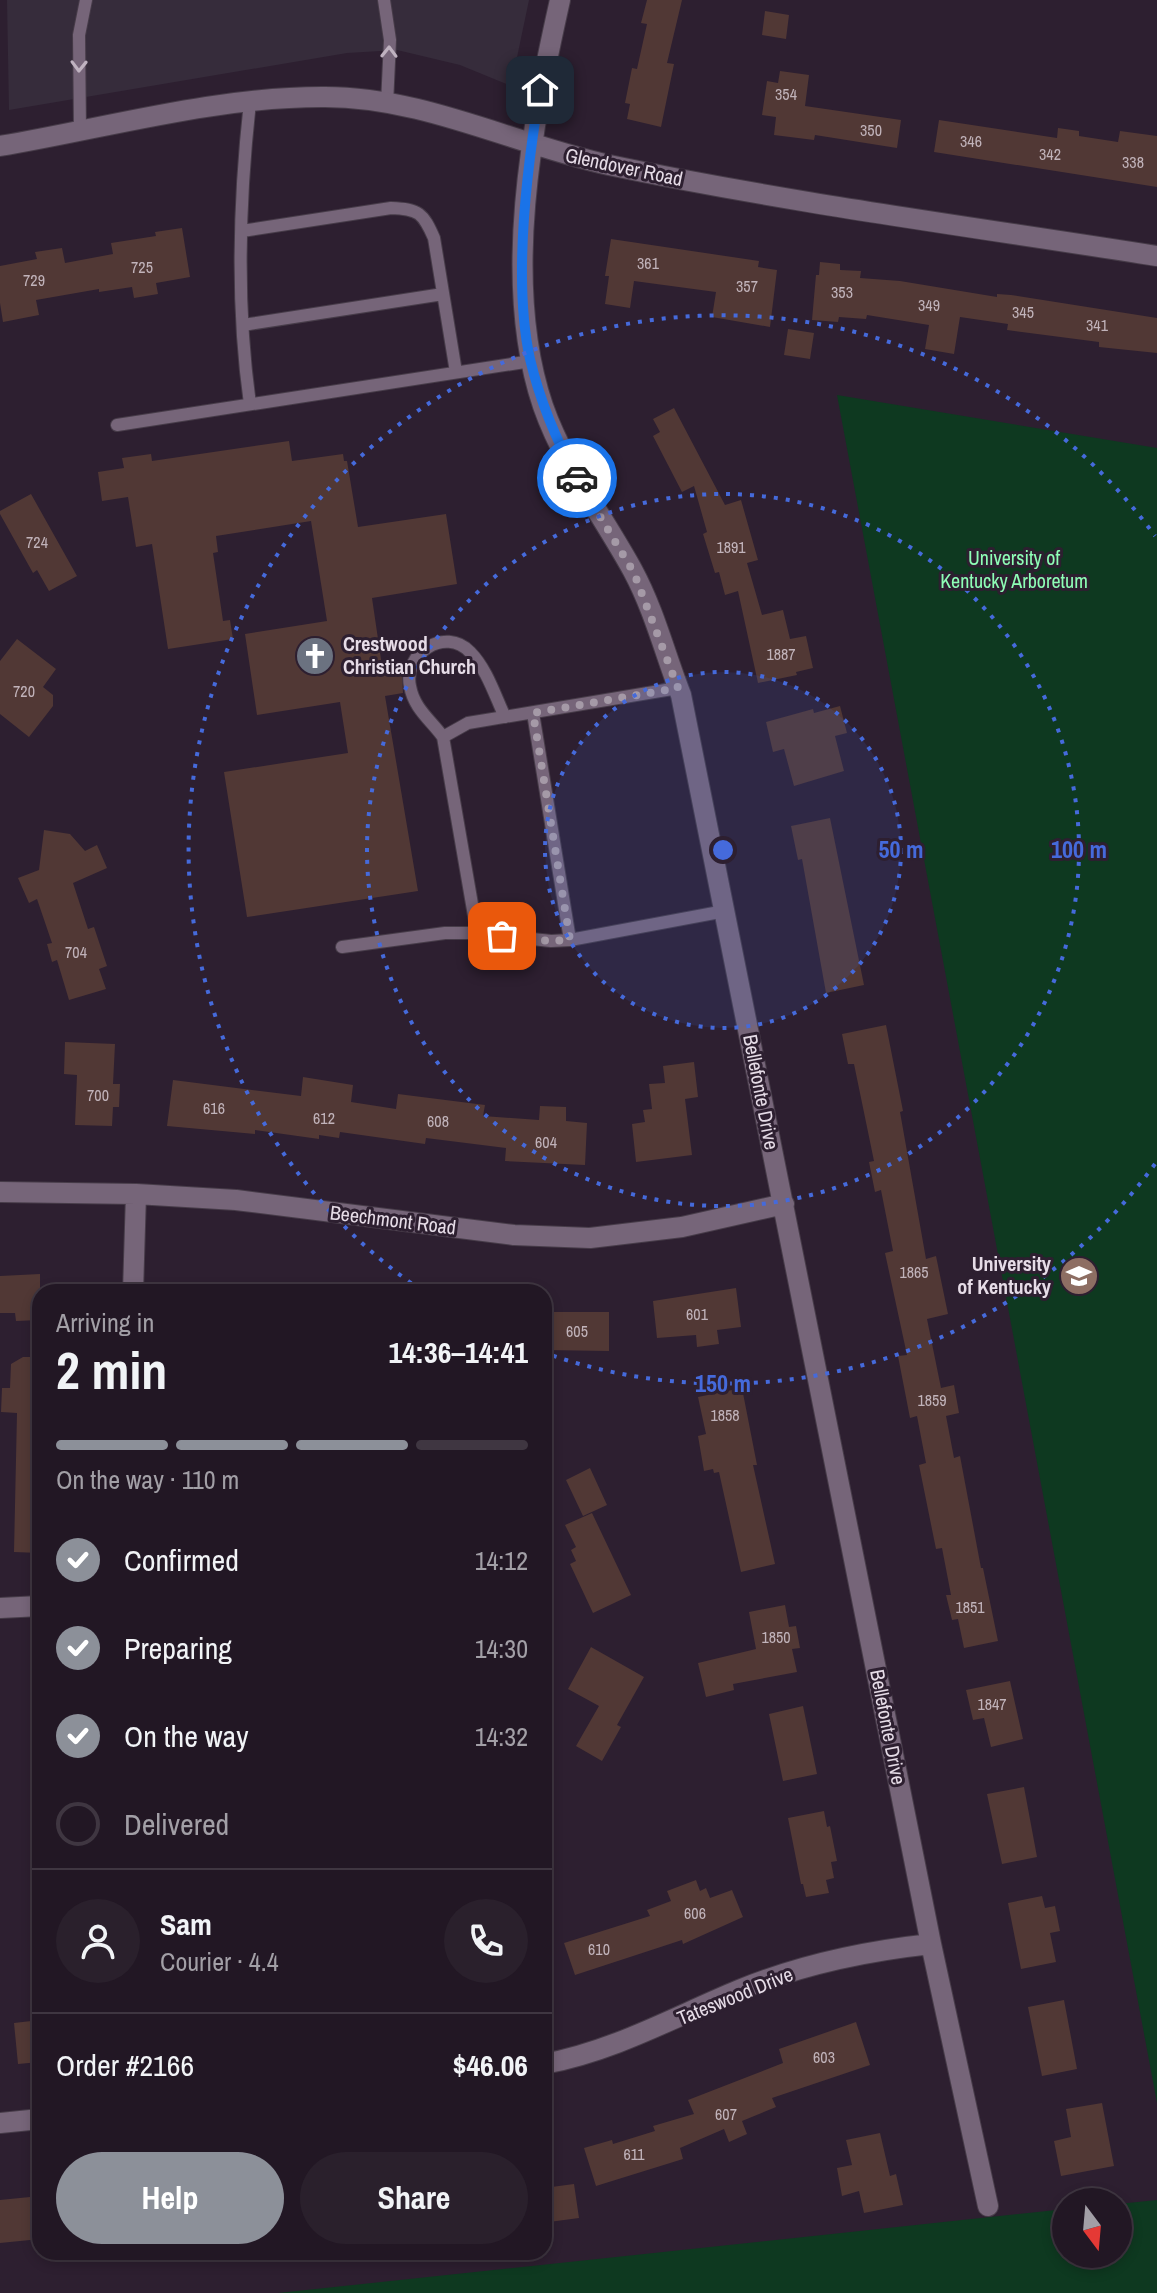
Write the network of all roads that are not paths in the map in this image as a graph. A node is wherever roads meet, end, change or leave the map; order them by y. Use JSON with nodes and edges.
{"nodes":[{"id":1,"x":86,"y":0,"type":"edge"},
{"id":2,"x":384,"y":0,"type":"edge"},
{"id":3,"x":560,"y":0,"type":"edge"},
{"id":4,"x":250,"y":102,"type":"junction"},
{"id":5,"x":387,"y":104,"type":"junction"},
{"id":6,"x":80,"y":132,"type":"junction"},
{"id":7,"x":531,"y":145,"type":"junction"},
{"id":8,"x":0,"y":146,"type":"edge"},
{"id":9,"x":242,"y":231,"type":"junction"},
{"id":10,"x":1157,"y":256,"type":"edge"},
{"id":11,"x":443,"y":294,"type":"junction"},
{"id":12,"x":243,"y":325,"type":"junction"},
{"id":13,"x":531,"y":361,"type":"junction"},
{"id":14,"x":456,"y":372,"type":"junction"},
{"id":15,"x":250,"y":404,"type":"junction"},
{"id":16,"x":117,"y":425,"type":"dead end"},
{"id":17,"x":678,"y":688,"type":"junction"},
{"id":18,"x":533,"y":713,"type":"junction"},
{"id":19,"x":505,"y":717,"type":"junction"},
{"id":20,"x":443,"y":737,"type":"junction"},
{"id":21,"x":725,"y":911,"type":"junction"},
{"id":22,"x":477,"y":933,"type":"junction"},
{"id":23,"x":570,"y":940,"type":"junction"},
{"id":24,"x":342,"y":947,"type":"dead end"},
{"id":25,"x":0,"y":1192,"type":"edge"},
{"id":26,"x":136,"y":1194,"type":"junction"},
{"id":27,"x":784,"y":1204,"type":"junction"},
{"id":28,"x":133,"y":1284,"type":"edge"},
{"id":29,"x":32,"y":1606,"type":"edge"},
{"id":30,"x":0,"y":1608,"type":"edge"},
{"id":31,"x":931,"y":1944,"type":"junction"},
{"id":32,"x":552,"y":2062,"type":"edge"},
{"id":33,"x":32,"y":2120,"type":"edge"},
{"id":34,"x":0,"y":2123,"type":"edge"},
{"id":35,"x":988,"y":2206,"type":"dead end"}],
"edges":[{"from":1,"to":6,"type":"lane","one_way":true},
{"from":5,"to":2,"type":"lane","one_way":true},
{"from":3,"to":7,"type":"street","name":"Bellefonte Drive"},
{"from":4,"to":5,"type":"street","name":"Glendover Road"},
{"from":4,"to":6,"type":"street","name":"Glendover Road"},
{"from":4,"to":9,"type":"lane"},
{"from":5,"to":7,"type":"street","name":"Glendover Road"},
{"from":6,"to":8,"type":"street","name":"Glendover Road"},
{"from":7,"to":10,"type":"street","name":"Glendover Road"},
{"from":7,"to":13,"type":"street","name":"Bellefonte Drive"},
{"from":9,"to":11,"type":"lane"},
{"from":9,"to":12,"type":"lane"},
{"from":11,"to":12,"type":"lane"},
{"from":11,"to":14,"type":"lane"},
{"from":12,"to":15,"type":"lane"},
{"from":13,"to":14,"type":"lane"},
{"from":13,"to":17,"type":"street","name":"Bellefonte Drive"},
{"from":14,"to":15,"type":"lane"},
{"from":15,"to":16,"type":"lane"},
{"from":17,"to":18,"type":"lane"},
{"from":17,"to":21,"type":"street","name":"Bellefonte Drive"},
{"from":18,"to":19,"type":"lane"},
{"from":18,"to":23,"type":"lane"},
{"from":19,"to":20,"type":"lane"},
{"from":19,"to":20,"type":"lane"},
{"from":20,"to":22,"type":"lane"},
{"from":21,"to":23,"type":"lane"},
{"from":21,"to":27,"type":"street","name":"Bellefonte Drive"},
{"from":22,"to":23,"type":"lane"},
{"from":22,"to":24,"type":"lane"},
{"from":25,"to":26,"type":"street","name":"Beechmont Road"},
{"from":26,"to":27,"type":"street","name":"Beechmont Road"},
{"from":26,"to":28,"type":"street"},
{"from":27,"to":31,"type":"street","name":"Bellefonte Drive"},
{"from":29,"to":30,"type":"street"},
{"from":31,"to":32,"type":"street","name":"Tateswood Drive"},
{"from":31,"to":35,"type":"street","name":"Bellefonte Drive"},
{"from":33,"to":34,"type":"street"}]}
